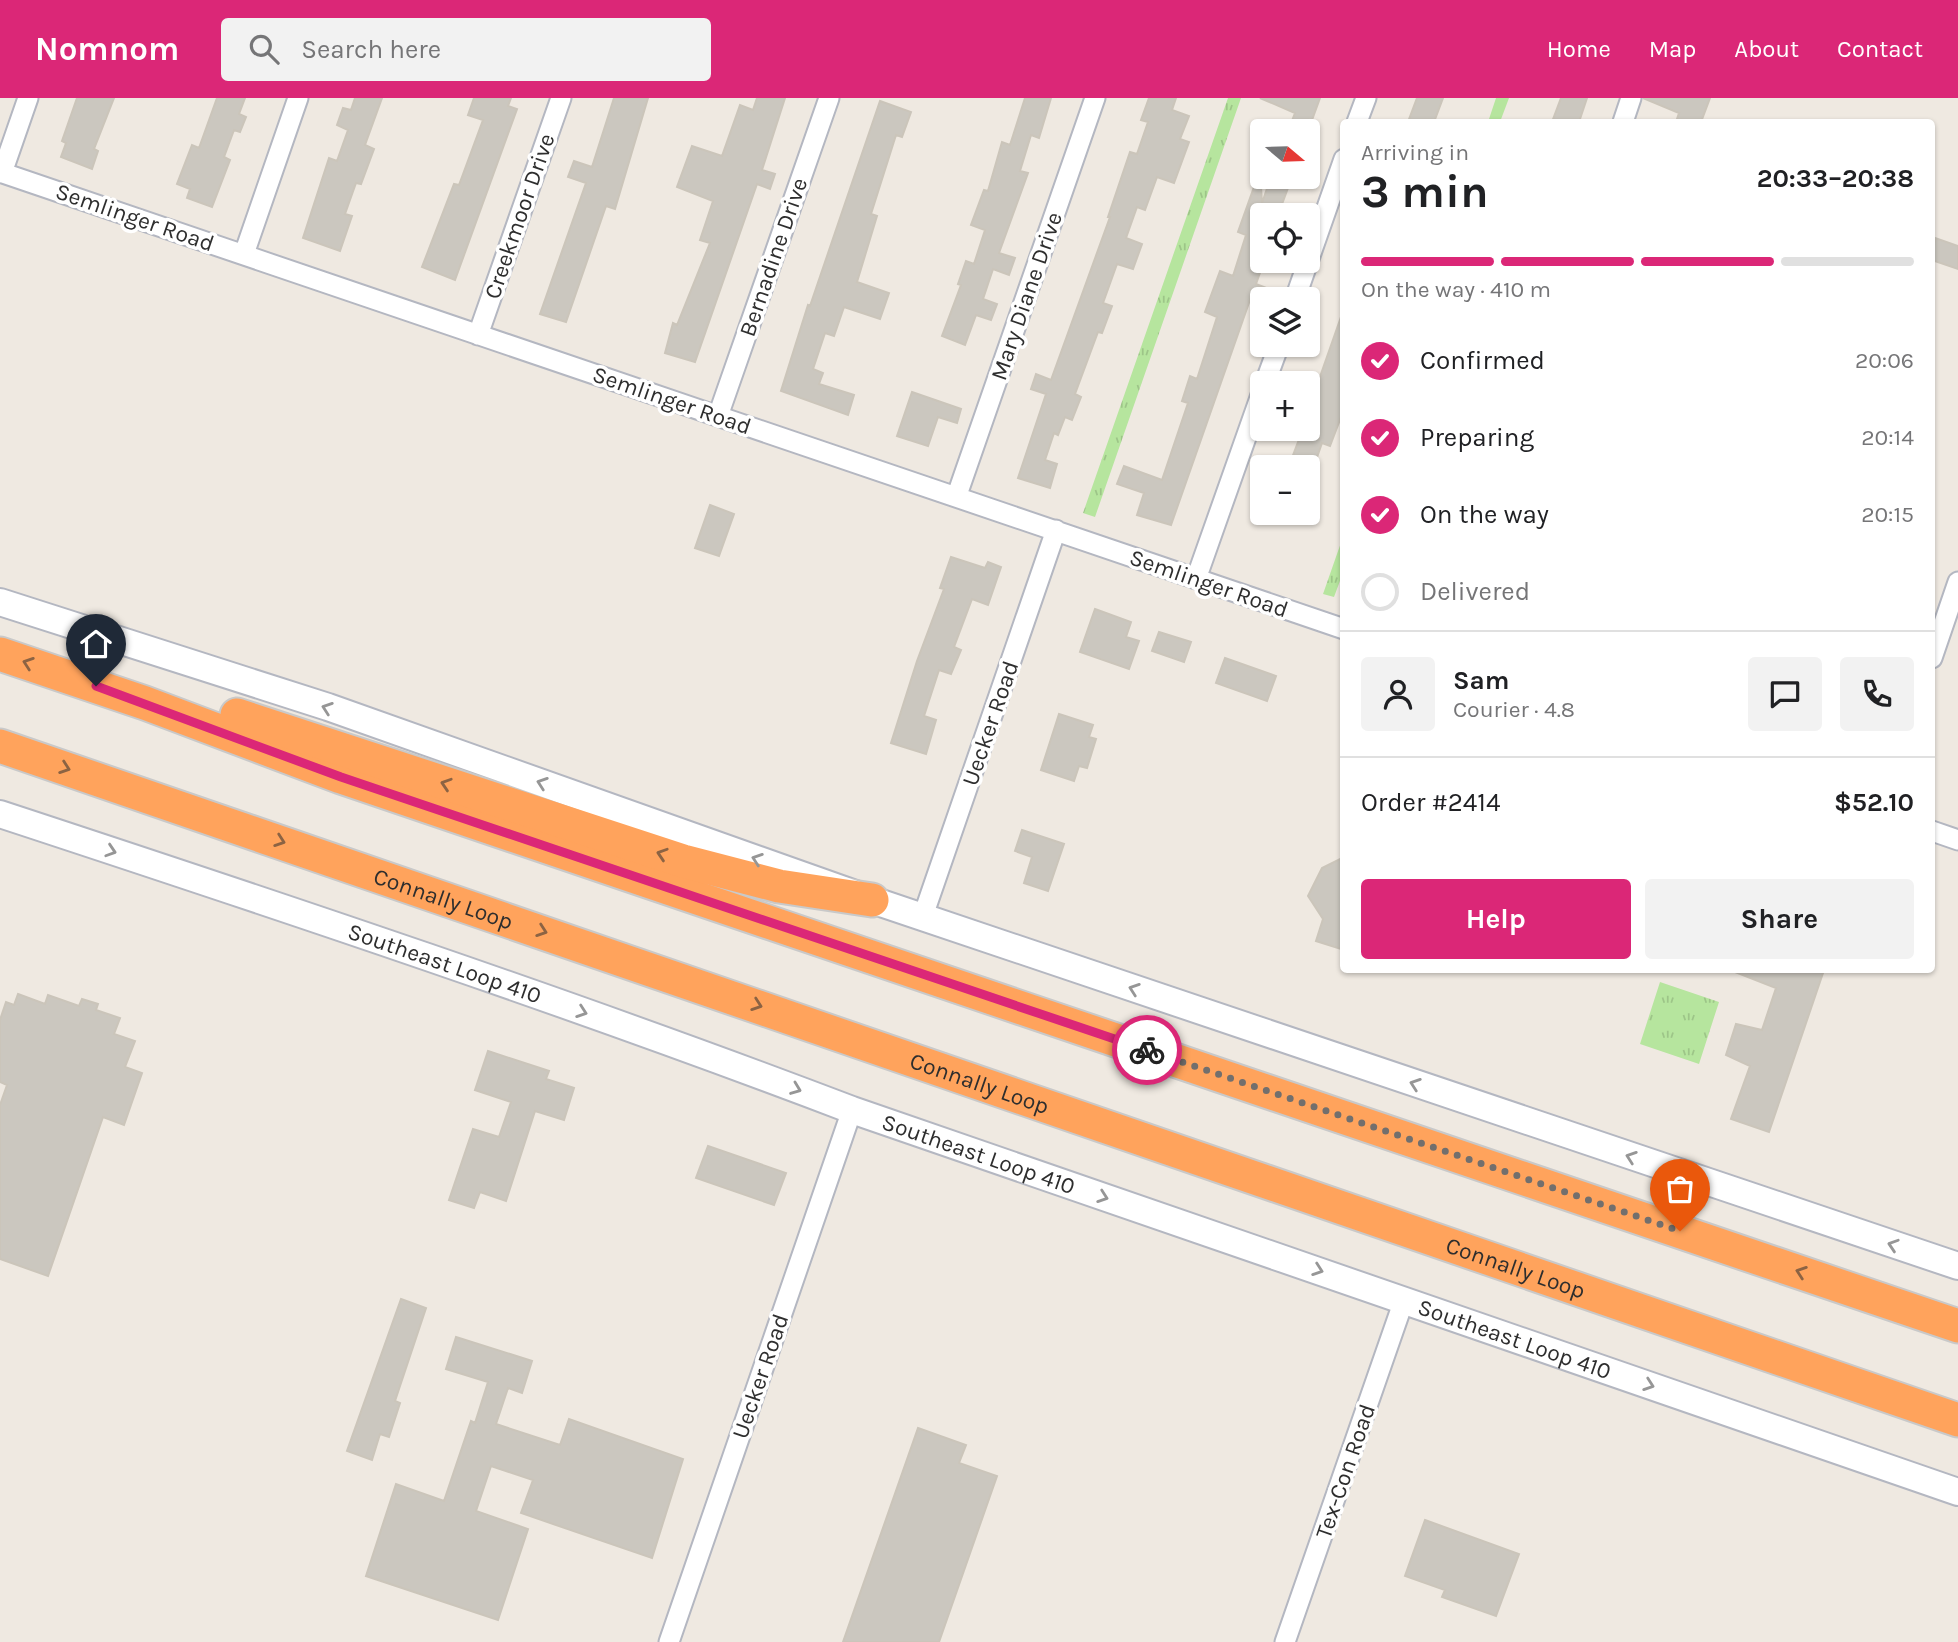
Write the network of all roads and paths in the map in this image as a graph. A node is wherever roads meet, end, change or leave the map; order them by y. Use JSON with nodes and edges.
{"nodes":[{"id":1,"x":28,"y":98,"type":"edge"},
{"id":2,"x":298,"y":98,"type":"edge"},
{"id":3,"x":561,"y":98,"type":"edge"},
{"id":4,"x":829,"y":98,"type":"edge"},
{"id":5,"x":1095,"y":98,"type":"edge"},
{"id":6,"x":1366,"y":98,"type":"edge"},
{"id":7,"x":1631,"y":98,"type":"edge"},
{"id":8,"x":1358,"y":119,"type":"edge"},
{"id":9,"x":1624,"y":119,"type":"edge"},
{"id":10,"x":1340,"y":170,"type":"edge"},
{"id":11,"x":1,"y":172,"type":"edge"},
{"id":12,"x":244,"y":254,"type":"junction"},
{"id":13,"x":1299,"y":287,"type":"edge"},
{"id":14,"x":478,"y":335,"type":"junction"},
{"id":15,"x":718,"y":416,"type":"junction"},
{"id":16,"x":1250,"y":426,"type":"edge"},
{"id":17,"x":957,"y":495,"type":"junction"},
{"id":18,"x":1056,"y":530,"type":"junction"},
{"id":19,"x":1196,"y":579,"type":"junction"},
{"id":20,"x":1958,"y":582,"type":"edge"},
{"id":21,"x":0,"y":602,"type":"edge"},
{"id":22,"x":1340,"y":628,"type":"edge"},
{"id":23,"x":1935,"y":649,"type":"edge"},
{"id":24,"x":0,"y":654,"type":"edge"},
{"id":25,"x":145,"y":703,"type":"junction"},
{"id":26,"x":0,"y":746,"type":"edge"},
{"id":27,"x":0,"y":814,"type":"edge"},
{"id":28,"x":1935,"y":832,"type":"edge"},
{"id":29,"x":1958,"y":841,"type":"edge"},
{"id":30,"x":872,"y":900,"type":"junction"},
{"id":31,"x":923,"y":916,"type":"junction"},
{"id":32,"x":852,"y":1110,"type":"junction"},
{"id":33,"x":1958,"y":1266,"type":"edge"},
{"id":34,"x":1404,"y":1300,"type":"junction"},
{"id":35,"x":1958,"y":1325,"type":"edge"},
{"id":36,"x":1958,"y":1420,"type":"edge"},
{"id":37,"x":1958,"y":1492,"type":"edge"},
{"id":38,"x":669,"y":1642,"type":"edge"},
{"id":39,"x":1285,"y":1642,"type":"edge"}],
"edges":[{"from":1,"to":11,"type":"street"},
{"from":2,"to":12,"type":"street"},
{"from":3,"to":14,"type":"street","name":"Creekmoor Drive"},
{"from":4,"to":15,"type":"street","name":"Bernadine Drive"},
{"from":5,"to":17,"type":"street","name":"Mary Diane Drive"},
{"from":6,"to":8,"type":"street"},
{"from":7,"to":9,"type":"street"},
{"from":10,"to":13,"type":"street"},
{"from":11,"to":12,"type":"street","name":"Semlinger Road"},
{"from":12,"to":14,"type":"street","name":"Semlinger Road"},
{"from":14,"to":15,"type":"street","name":"Semlinger Road"},
{"from":15,"to":17,"type":"street","name":"Semlinger Road"},
{"from":16,"to":19,"type":"street"},
{"from":17,"to":18,"type":"street","name":"Semlinger Road"},
{"from":18,"to":19,"type":"street","name":"Semlinger Road"},
{"from":18,"to":31,"type":"street","name":"Uecker Road"},
{"from":19,"to":22,"type":"street","name":"Semlinger Road"},
{"from":20,"to":23,"type":"street"},
{"from":30,"to":21,"type":"main road","one_way":true},
{"from":25,"to":24,"type":"highway","one_way":true},
{"from":30,"to":25,"type":"highway","one_way":true},
{"from":35,"to":25,"type":"highway","one_way":true},
{"from":26,"to":36,"type":"highway","name":"Connally Loop","one_way":true},
{"from":27,"to":32,"type":"main road","name":"Southeast Loop 410","one_way":true},
{"from":28,"to":29,"type":"street"},
{"from":30,"to":31,"type":"main road"},
{"from":33,"to":31,"type":"main road","one_way":true},
{"from":32,"to":34,"type":"main road","name":"Southeast Loop 410","one_way":true},
{"from":32,"to":38,"type":"street","name":"Uecker Road"},
{"from":34,"to":37,"type":"main road","name":"Southeast Loop 410","one_way":true},
{"from":34,"to":39,"type":"street","name":"Tex-Con Road"}]}
